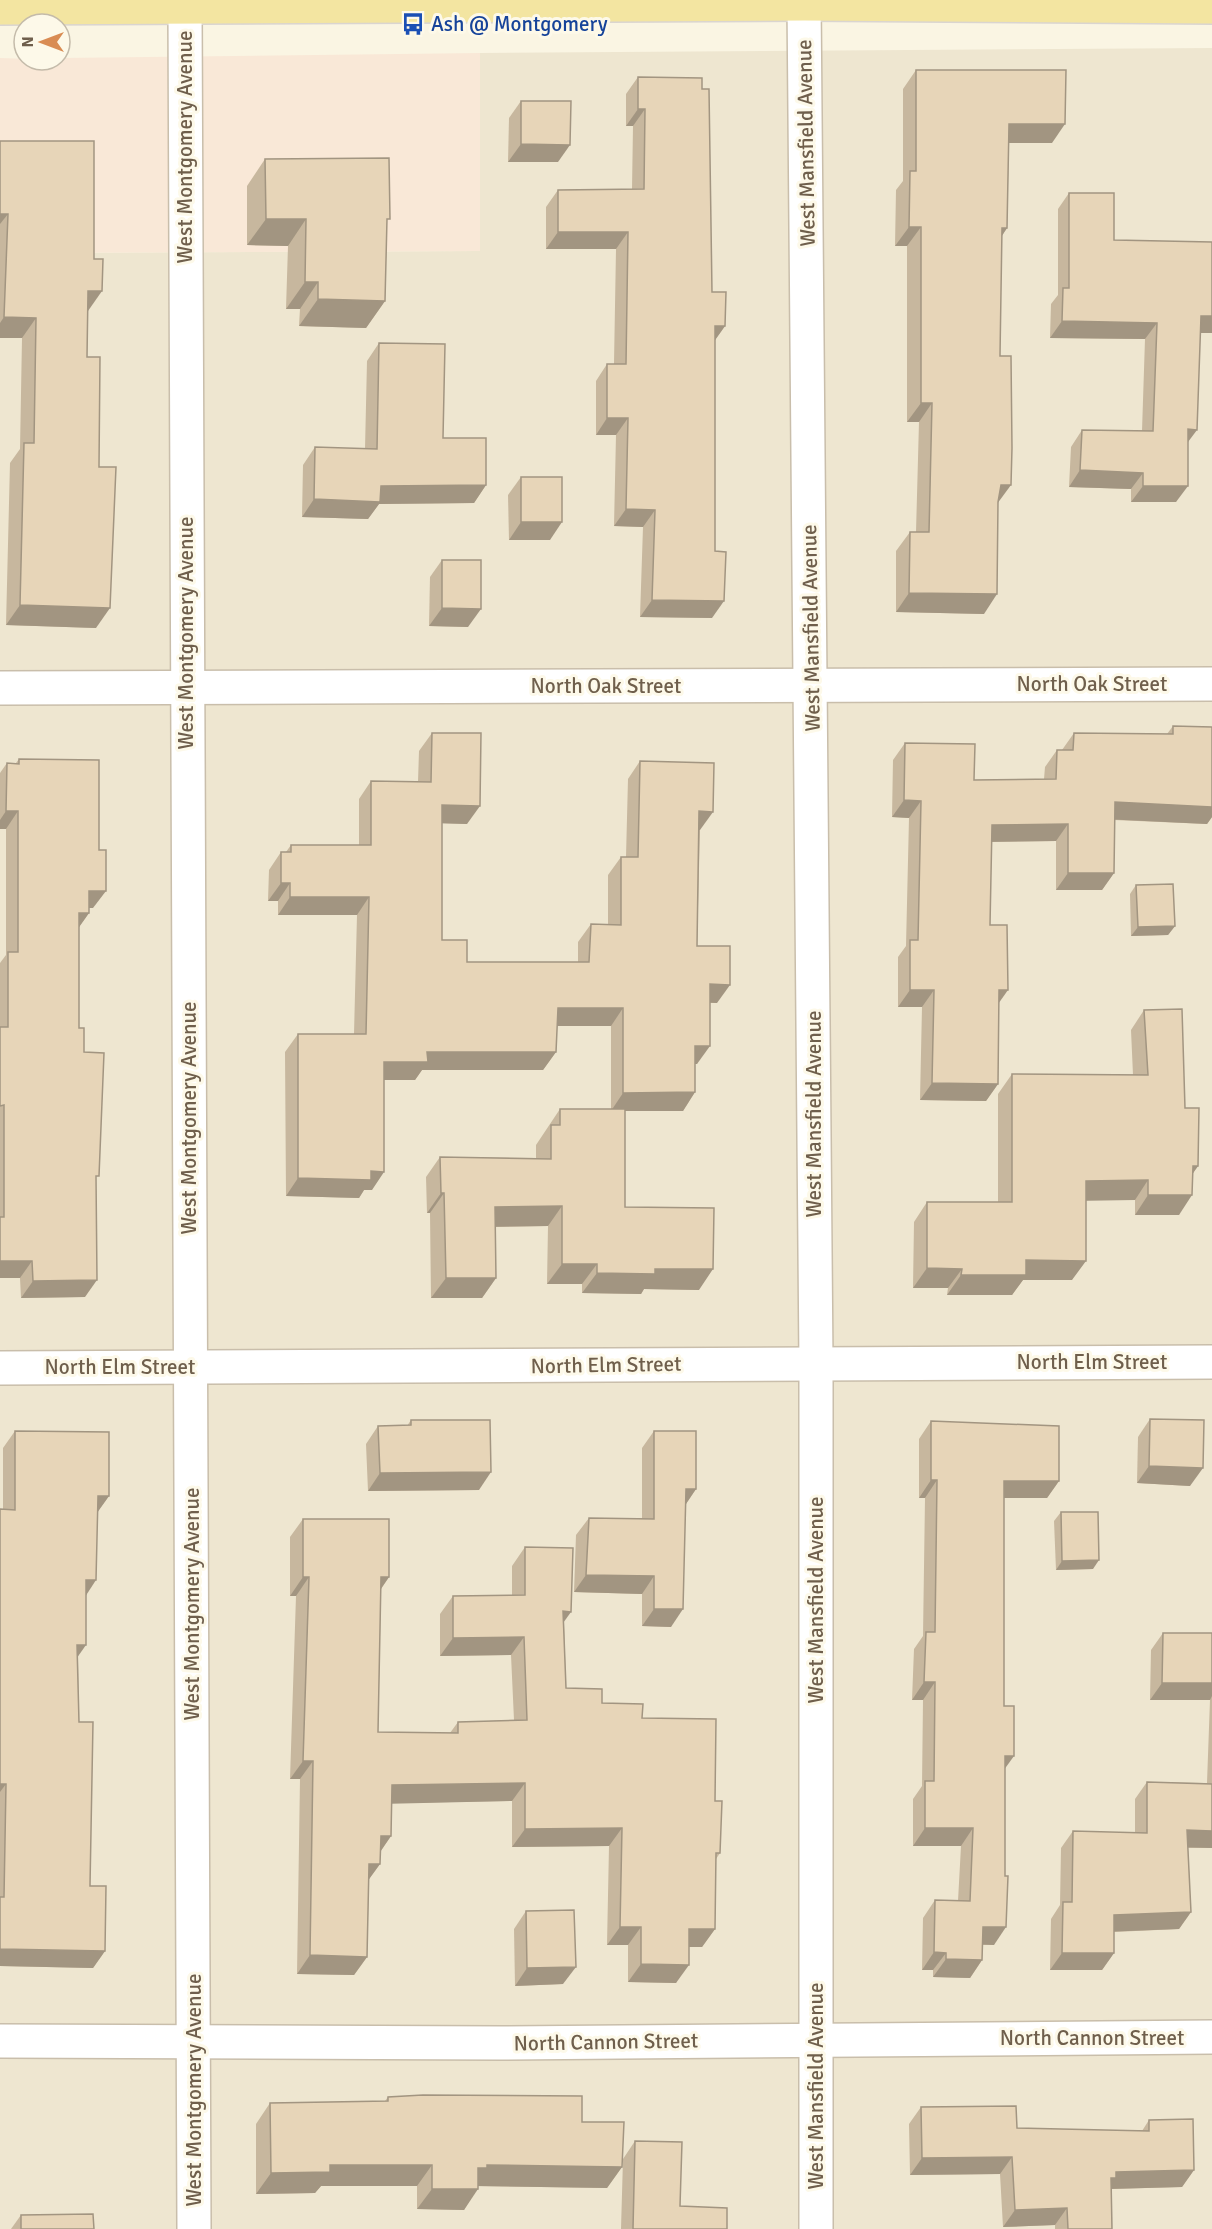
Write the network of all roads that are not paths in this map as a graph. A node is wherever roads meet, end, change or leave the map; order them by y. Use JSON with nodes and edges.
{"nodes":[{"id":1,"x":804,"y":2,"type":"edge"},
{"id":2,"x":1212,"y":7,"type":"edge"},
{"id":3,"x":0,"y":8,"type":"edge"},
{"id":4,"x":185,"y":8,"type":"junction"},
{"id":5,"x":1212,"y":684,"type":"edge"},
{"id":6,"x":812,"y":685,"type":"junction"},
{"id":7,"x":0,"y":688,"type":"edge"},
{"id":8,"x":186,"y":688,"type":"junction"},
{"id":9,"x":1212,"y":1362,"type":"edge"},
{"id":10,"x":816,"y":1363,"type":"junction"},
{"id":11,"x":191,"y":1366,"type":"junction"},
{"id":12,"x":0,"y":1368,"type":"edge"},
{"id":13,"x":1212,"y":2037,"type":"edge"},
{"id":14,"x":816,"y":2040,"type":"junction"},
{"id":15,"x":0,"y":2041,"type":"edge"},
{"id":16,"x":194,"y":2042,"type":"junction"},
{"id":17,"x":194,"y":2229,"type":"edge"},
{"id":18,"x":816,"y":2229,"type":"edge"}],
"edges":[{"from":1,"to":2,"type":"main road"},
{"from":1,"to":4,"type":"main road"},
{"from":1,"to":6,"type":"street","name":"West Mansfield Avenue"},
{"from":3,"to":4,"type":"main road"},
{"from":4,"to":8,"type":"street","name":"West Montgomery Avenue"},
{"from":5,"to":6,"type":"street","name":"North Oak Street"},
{"from":6,"to":8,"type":"street","name":"North Oak Street"},
{"from":6,"to":10,"type":"street","name":"West Mansfield Avenue"},
{"from":7,"to":8,"type":"street","name":"North Oak Street"},
{"from":8,"to":11,"type":"street","name":"West Montgomery Avenue"},
{"from":9,"to":10,"type":"street","name":"North Elm Street"},
{"from":10,"to":11,"type":"street","name":"North Elm Street"},
{"from":10,"to":14,"type":"street","name":"West Mansfield Avenue"},
{"from":11,"to":12,"type":"street","name":"North Elm Street"},
{"from":11,"to":16,"type":"street","name":"West Montgomery Avenue"},
{"from":13,"to":14,"type":"street","name":"North Cannon Street"},
{"from":14,"to":16,"type":"street","name":"North Cannon Street"},
{"from":14,"to":18,"type":"street","name":"West Mansfield Avenue"},
{"from":15,"to":16,"type":"street","name":"North Cannon Street"},
{"from":16,"to":17,"type":"street","name":"West Montgomery Avenue"}]}
